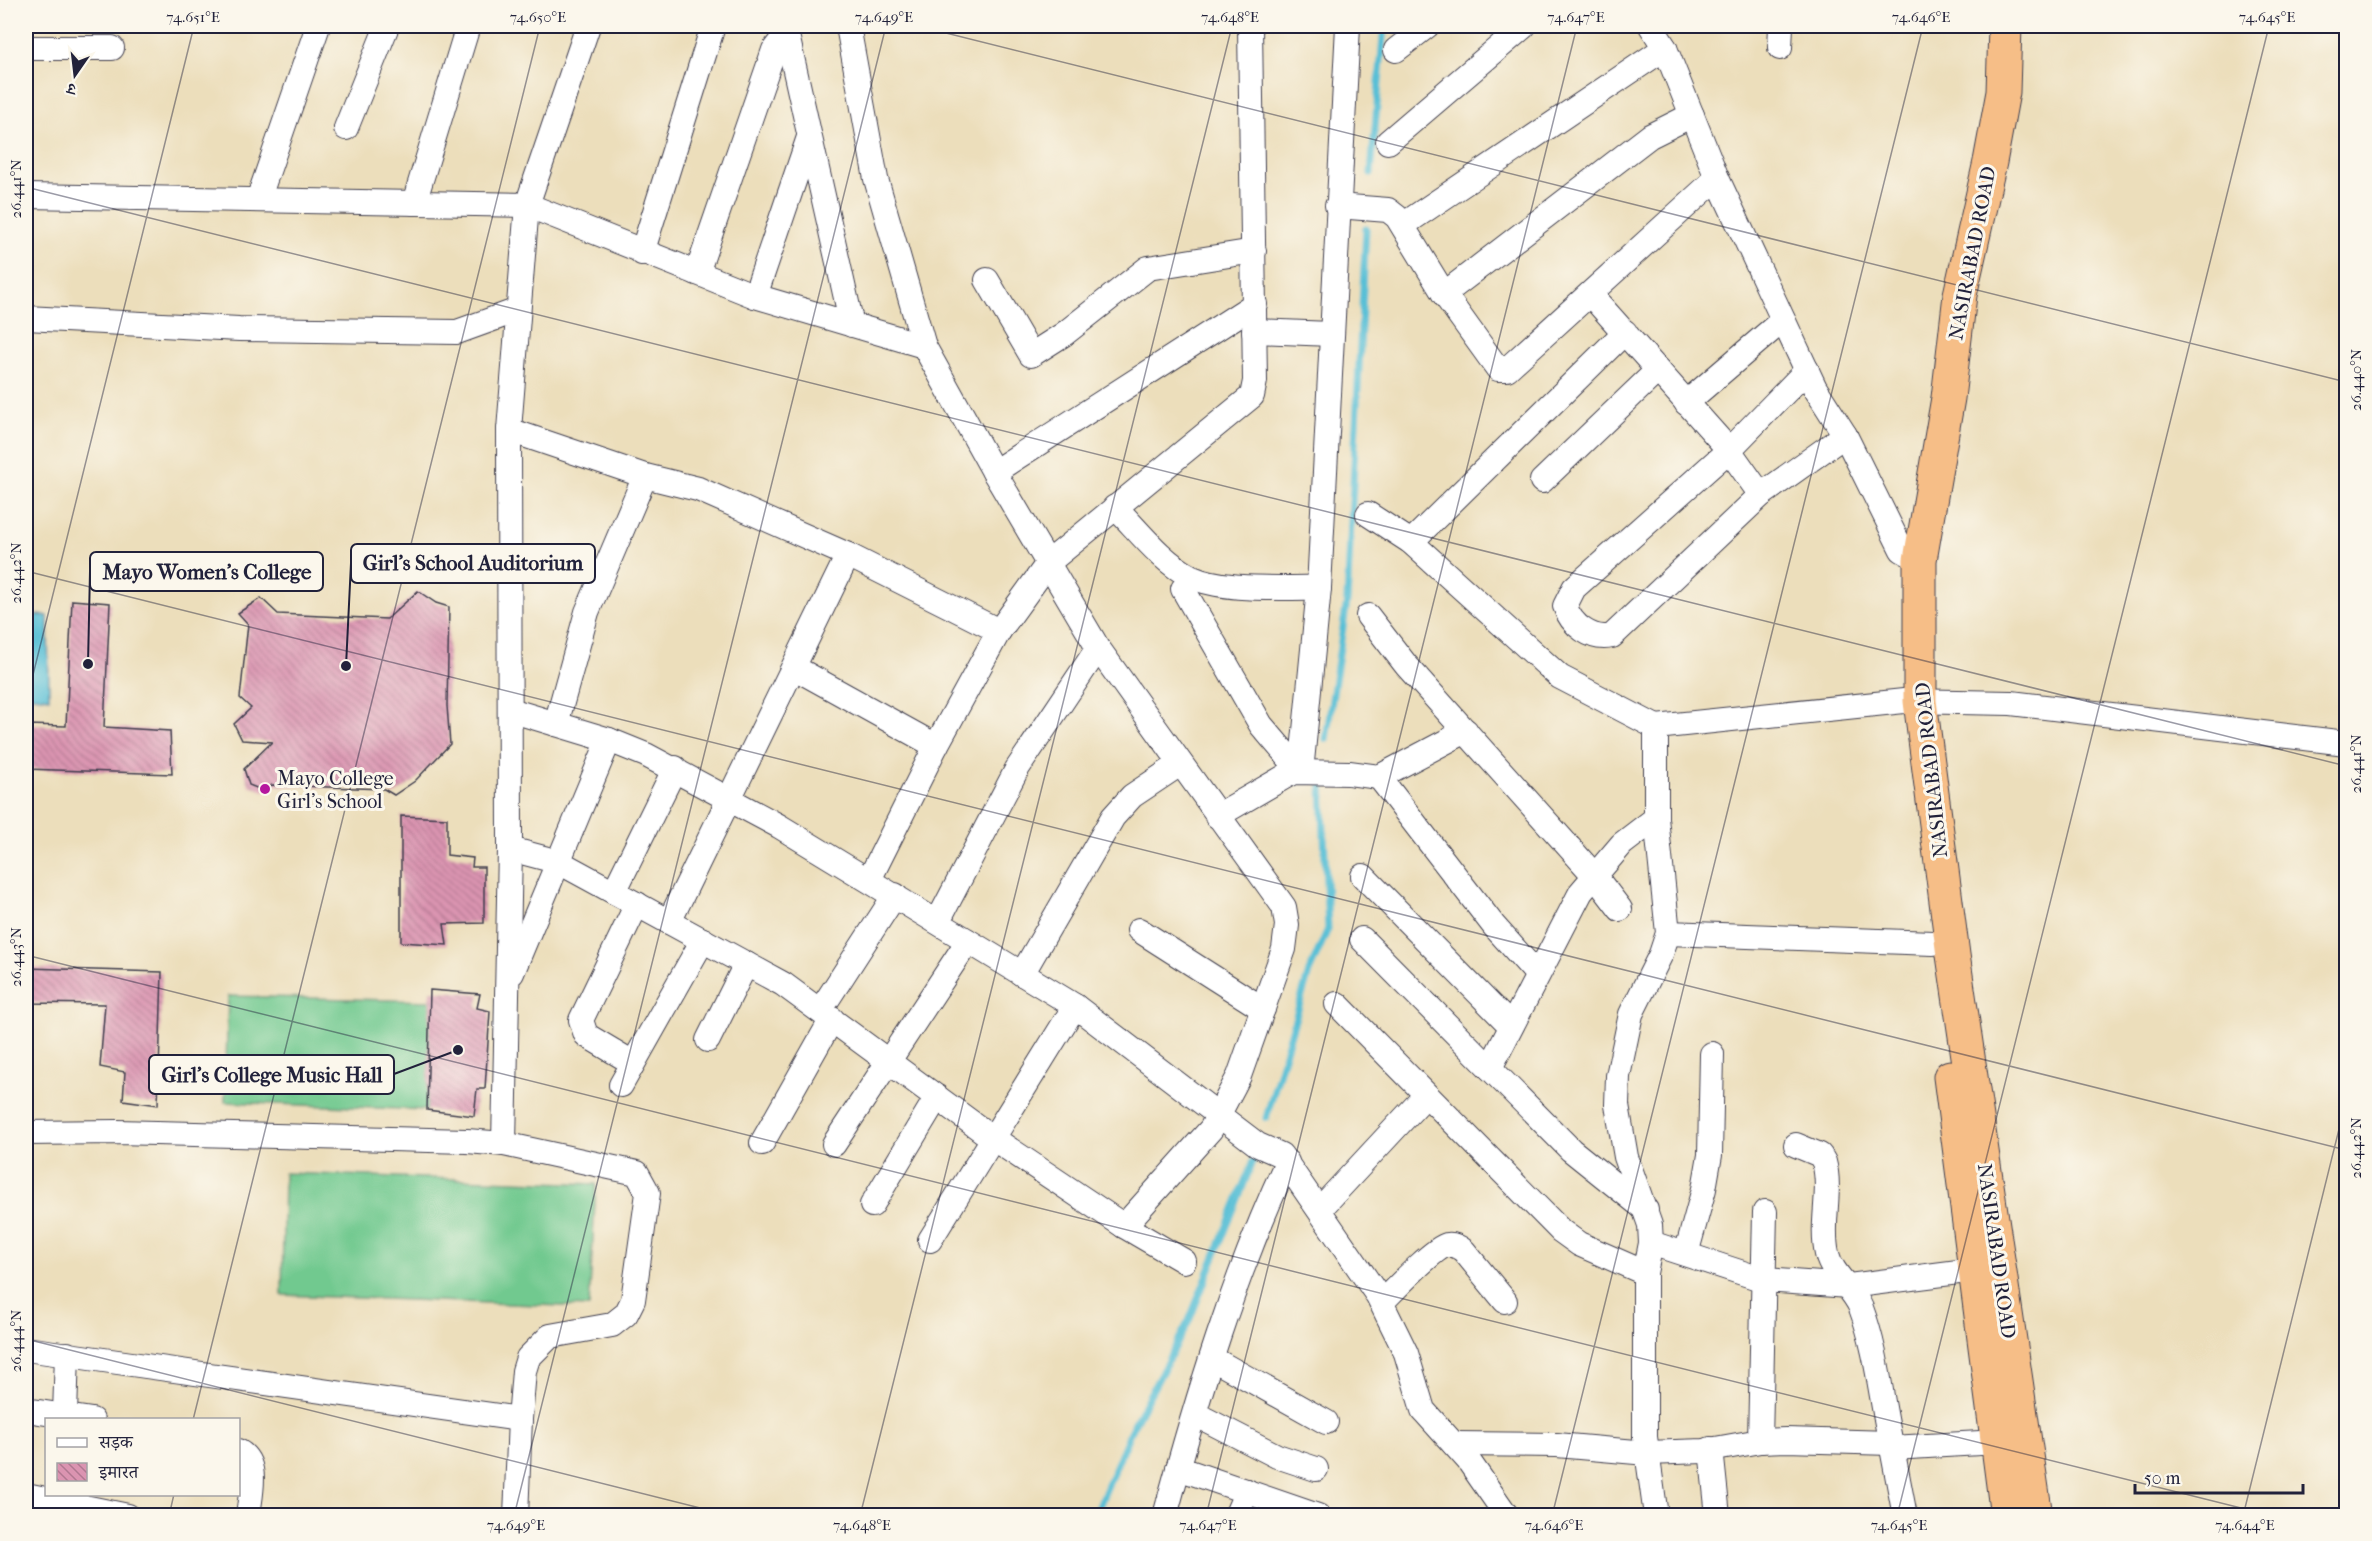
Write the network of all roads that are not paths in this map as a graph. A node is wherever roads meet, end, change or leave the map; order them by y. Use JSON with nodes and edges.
{"nodes":[{"id":1,"x":318,"y":26,"type":"edge"},
{"id":2,"x":387,"y":26,"type":"edge"},
{"id":3,"x":468,"y":26,"type":"edge"},
{"id":4,"x":588,"y":26,"type":"edge"},
{"id":5,"x":713,"y":26,"type":"edge"},
{"id":6,"x":848,"y":26,"type":"edge"},
{"id":7,"x":1250,"y":26,"type":"edge"},
{"id":8,"x":1348,"y":26,"type":"edge"},
{"id":9,"x":1427,"y":26,"type":"edge"},
{"id":10,"x":1524,"y":26,"type":"edge"},
{"id":11,"x":1651,"y":26,"type":"edge"},
{"id":12,"x":1989,"y":26,"type":"edge"},
{"id":13,"x":2005,"y":26,"type":"edge"},
{"id":14,"x":786,"y":29,"type":"edge"},
{"id":15,"x":26,"y":48,"type":"edge"},
{"id":16,"x":112,"y":48,"type":"dead end"},
{"id":17,"x":1665,"y":48,"type":"junction"},
{"id":18,"x":1396,"y":50,"type":"dead end"},
{"id":19,"x":1993,"y":92,"type":"junction"},
{"id":20,"x":1692,"y":116,"type":"junction"},
{"id":21,"x":346,"y":128,"type":"dead end"},
{"id":22,"x":809,"y":137,"type":"junction"},
{"id":23,"x":1388,"y":142,"type":"dead end"},
{"id":24,"x":1717,"y":178,"type":"junction"},
{"id":25,"x":26,"y":196,"type":"edge"},
{"id":26,"x":258,"y":200,"type":"junction"},
{"id":27,"x":414,"y":203,"type":"junction"},
{"id":28,"x":527,"y":205,"type":"junction"},
{"id":29,"x":1344,"y":207,"type":"junction"},
{"id":30,"x":1395,"y":217,"type":"junction"},
{"id":31,"x":1254,"y":251,"type":"junction"},
{"id":32,"x":642,"y":253,"type":"junction"},
{"id":33,"x":697,"y":273,"type":"junction"},
{"id":34,"x":987,"y":280,"type":"dead end"},
{"id":35,"x":1444,"y":294,"type":"junction"},
{"id":36,"x":1590,"y":294,"type":"junction"},
{"id":37,"x":755,"y":296,"type":"junction"},
{"id":38,"x":1255,"y":304,"type":"junction"},
{"id":39,"x":518,"y":310,"type":"junction"},
{"id":40,"x":26,"y":318,"type":"edge"},
{"id":41,"x":1783,"y":320,"type":"junction"},
{"id":42,"x":852,"y":325,"type":"junction"},
{"id":43,"x":1254,"y":330,"type":"junction"},
{"id":44,"x":1625,"y":332,"type":"junction"},
{"id":45,"x":1331,"y":334,"type":"junction"},
{"id":46,"x":924,"y":346,"type":"junction"},
{"id":47,"x":1658,"y":370,"type":"junction"},
{"id":48,"x":1807,"y":370,"type":"junction"},
{"id":49,"x":1686,"y":403,"type":"junction"},
{"id":50,"x":509,"y":430,"type":"junction"},
{"id":51,"x":1845,"y":435,"type":"junction"},
{"id":52,"x":1729,"y":450,"type":"junction"},
{"id":53,"x":994,"y":472,"type":"junction"},
{"id":54,"x":645,"y":476,"type":"junction"},
{"id":55,"x":1542,"y":481,"type":"dead end"},
{"id":56,"x":1761,"y":495,"type":"junction"},
{"id":57,"x":1115,"y":507,"type":"junction"},
{"id":58,"x":1368,"y":514,"type":"dead end"},
{"id":59,"x":1411,"y":542,"type":"junction"},
{"id":60,"x":848,"y":555,"type":"junction"},
{"id":61,"x":1911,"y":555,"type":"junction"},
{"id":62,"x":1049,"y":562,"type":"junction"},
{"id":63,"x":1319,"y":588,"type":"junction"},
{"id":64,"x":1184,"y":589,"type":"dead end"},
{"id":65,"x":1368,"y":616,"type":"dead end"},
{"id":66,"x":999,"y":631,"type":"junction"},
{"id":67,"x":1098,"y":648,"type":"junction"},
{"id":68,"x":795,"y":668,"type":"junction"},
{"id":69,"x":1912,"y":701,"type":"junction"},
{"id":70,"x":510,"y":710,"type":"junction"},
{"id":71,"x":556,"y":724,"type":"junction"},
{"id":72,"x":1656,"y":727,"type":"junction"},
{"id":73,"x":1466,"y":730,"type":"junction"},
{"id":74,"x":609,"y":740,"type":"junction"},
{"id":75,"x":2346,"y":743,"type":"edge"},
{"id":76,"x":936,"y":746,"type":"junction"},
{"id":77,"x":1180,"y":764,"type":"junction"},
{"id":78,"x":675,"y":768,"type":"junction"},
{"id":79,"x":1307,"y":771,"type":"junction"},
{"id":80,"x":1379,"y":777,"type":"junction"},
{"id":81,"x":731,"y":799,"type":"junction"},
{"id":82,"x":1217,"y":816,"type":"junction"},
{"id":83,"x":1656,"y":818,"type":"junction"},
{"id":84,"x":510,"y":849,"type":"junction"},
{"id":85,"x":559,"y":862,"type":"junction"},
{"id":86,"x":1594,"y":875,"type":"junction"},
{"id":87,"x":1363,"y":876,"type":"dead end"},
{"id":88,"x":869,"y":880,"type":"junction"},
{"id":89,"x":614,"y":892,"type":"junction"},
{"id":90,"x":895,"y":895,"type":"junction"},
{"id":91,"x":638,"y":904,"type":"junction"},
{"id":92,"x":1620,"y":909,"type":"dead end"},
{"id":93,"x":939,"y":921,"type":"junction"},
{"id":94,"x":669,"y":922,"type":"junction"},
{"id":95,"x":1139,"y":930,"type":"dead end"},
{"id":96,"x":1668,"y":933,"type":"junction"},
{"id":97,"x":1362,"y":939,"type":"dead end"},
{"id":98,"x":702,"y":940,"type":"junction"},
{"id":99,"x":968,"y":941,"type":"junction"},
{"id":100,"x":1933,"y":943,"type":"junction"},
{"id":101,"x":746,"y":964,"type":"junction"},
{"id":102,"x":1022,"y":974,"type":"junction"},
{"id":103,"x":1537,"y":974,"type":"junction"},
{"id":104,"x":506,"y":986,"type":"junction"},
{"id":105,"x":1337,"y":1004,"type":"dead end"},
{"id":106,"x":1075,"y":1006,"type":"junction"},
{"id":107,"x":1263,"y":1009,"type":"junction"},
{"id":108,"x":826,"y":1015,"type":"junction"},
{"id":109,"x":1510,"y":1026,"type":"junction"},
{"id":110,"x":708,"y":1040,"type":"dead end"},
{"id":111,"x":1712,"y":1054,"type":"dead end"},
{"id":112,"x":887,"y":1060,"type":"junction"},
{"id":113,"x":633,"y":1063,"type":"junction"},
{"id":114,"x":1490,"y":1068,"type":"junction"},
{"id":115,"x":621,"y":1085,"type":"dead end"},
{"id":116,"x":1426,"y":1095,"type":"junction"},
{"id":117,"x":938,"y":1097,"type":"junction"},
{"id":118,"x":1219,"y":1113,"type":"junction"},
{"id":119,"x":26,"y":1133,"type":"edge"},
{"id":120,"x":992,"y":1137,"type":"junction"},
{"id":121,"x":762,"y":1143,"type":"dead end"},
{"id":122,"x":504,"y":1144,"type":"junction"},
{"id":123,"x":834,"y":1144,"type":"dead end"},
{"id":124,"x":1796,"y":1145,"type":"dead end"},
{"id":125,"x":1284,"y":1159,"type":"junction"},
{"id":126,"x":872,"y":1205,"type":"dead end"},
{"id":127,"x":1320,"y":1209,"type":"junction"},
{"id":128,"x":1646,"y":1210,"type":"junction"},
{"id":129,"x":1765,"y":1212,"type":"dead end"},
{"id":130,"x":1124,"y":1226,"type":"junction"},
{"id":131,"x":930,"y":1240,"type":"dead end"},
{"id":132,"x":1651,"y":1243,"type":"junction"},
{"id":133,"x":1686,"y":1254,"type":"junction"},
{"id":134,"x":1184,"y":1261,"type":"dead end"},
{"id":135,"x":1974,"y":1270,"type":"junction"},
{"id":136,"x":1645,"y":1273,"type":"junction"},
{"id":137,"x":1764,"y":1280,"type":"junction"},
{"id":138,"x":1849,"y":1286,"type":"junction"},
{"id":139,"x":1505,"y":1300,"type":"dead end"},
{"id":140,"x":1382,"y":1302,"type":"junction"},
{"id":141,"x":26,"y":1349,"type":"edge"},
{"id":142,"x":67,"y":1354,"type":"junction"},
{"id":143,"x":1213,"y":1359,"type":"junction"},
{"id":144,"x":26,"y":1410,"type":"edge"},
{"id":145,"x":65,"y":1414,"type":"junction"},
{"id":146,"x":1195,"y":1414,"type":"junction"},
{"id":147,"x":87,"y":1418,"type":"edge"},
{"id":148,"x":520,"y":1419,"type":"junction"},
{"id":149,"x":1326,"y":1422,"type":"dead end"},
{"id":150,"x":1760,"y":1441,"type":"junction"},
{"id":151,"x":1998,"y":1442,"type":"junction"},
{"id":152,"x":1454,"y":1443,"type":"junction"},
{"id":153,"x":1891,"y":1445,"type":"junction"},
{"id":154,"x":1711,"y":1449,"type":"junction"},
{"id":155,"x":240,"y":1453,"type":"edge"},
{"id":156,"x":1647,"y":1453,"type":"junction"},
{"id":157,"x":1178,"y":1468,"type":"junction"},
{"id":158,"x":1316,"y":1469,"type":"dead end"},
{"id":159,"x":1247,"y":1491,"type":"junction"},
{"id":160,"x":26,"y":1495,"type":"edge"},
{"id":161,"x":54,"y":1508,"type":"edge"},
{"id":162,"x":129,"y":1515,"type":"edge"},
{"id":163,"x":248,"y":1515,"type":"edge"},
{"id":164,"x":516,"y":1515,"type":"edge"},
{"id":165,"x":1165,"y":1515,"type":"edge"},
{"id":166,"x":1236,"y":1515,"type":"edge"},
{"id":167,"x":1318,"y":1515,"type":"edge"},
{"id":168,"x":1507,"y":1515,"type":"edge"},
{"id":169,"x":1656,"y":1515,"type":"edge"},
{"id":170,"x":1718,"y":1515,"type":"edge"},
{"id":171,"x":1905,"y":1515,"type":"edge"},
{"id":172,"x":2007,"y":1515,"type":"edge"},
{"id":173,"x":2036,"y":1515,"type":"edge"}],
"edges":[{"from":1,"to":26,"type":"street"},
{"from":2,"to":21,"type":"street"},
{"from":3,"to":27,"type":"street"},
{"from":4,"to":28,"type":"street"},
{"from":5,"to":32,"type":"street"},
{"from":6,"to":46,"type":"street"},
{"from":7,"to":31,"type":"street"},
{"from":8,"to":29,"type":"street"},
{"from":9,"to":18,"type":"street"},
{"from":10,"to":23,"type":"street"},
{"from":11,"to":17,"type":"street"},
{"from":12,"to":19,"type":"highway","name":"NASIRABAD ROAD"},
{"from":13,"to":19,"type":"highway","name":"NASIRABAD ROAD"},
{"from":14,"to":22,"type":"street"},
{"from":14,"to":33,"type":"street"},
{"from":15,"to":16,"type":"street"},
{"from":17,"to":20,"type":"street"},
{"from":17,"to":30,"type":"street"},
{"from":19,"to":61,"type":"highway","name":"NASIRABAD ROAD"},
{"from":20,"to":24,"type":"street"},
{"from":20,"to":35,"type":"street"},
{"from":22,"to":37,"type":"street"},
{"from":22,"to":42,"type":"street"},
{"from":24,"to":36,"type":"street"},
{"from":24,"to":41,"type":"street"},
{"from":25,"to":26,"type":"street"},
{"from":26,"to":27,"type":"street"},
{"from":27,"to":28,"type":"street"},
{"from":28,"to":32,"type":"street"},
{"from":28,"to":39,"type":"street"},
{"from":29,"to":30,"type":"street"},
{"from":29,"to":45,"type":"street"},
{"from":30,"to":35,"type":"street"},
{"from":31,"to":34,"type":"street"},
{"from":31,"to":38,"type":"street"},
{"from":32,"to":33,"type":"street"},
{"from":33,"to":37,"type":"street"},
{"from":35,"to":36,"type":"street"},
{"from":36,"to":44,"type":"street"},
{"from":37,"to":42,"type":"street"},
{"from":38,"to":43,"type":"street"},
{"from":38,"to":53,"type":"street"},
{"from":39,"to":40,"type":"street"},
{"from":39,"to":50,"type":"street"},
{"from":41,"to":48,"type":"street"},
{"from":41,"to":49,"type":"street"},
{"from":42,"to":46,"type":"street"},
{"from":43,"to":45,"type":"street"},
{"from":43,"to":57,"type":"street"},
{"from":44,"to":47,"type":"street"},
{"from":44,"to":59,"type":"street"},
{"from":45,"to":63,"type":"street"},
{"from":46,"to":53,"type":"street"},
{"from":47,"to":49,"type":"street"},
{"from":47,"to":55,"type":"street"},
{"from":48,"to":51,"type":"street"},
{"from":48,"to":52,"type":"street"},
{"from":49,"to":52,"type":"street"},
{"from":50,"to":54,"type":"street"},
{"from":50,"to":70,"type":"street"},
{"from":51,"to":56,"type":"street"},
{"from":51,"to":61,"type":"street"},
{"from":52,"to":56,"type":"street"},
{"from":52,"to":56,"type":"street"},
{"from":53,"to":62,"type":"street"},
{"from":54,"to":60,"type":"street"},
{"from":54,"to":71,"type":"street"},
{"from":57,"to":62,"type":"street"},
{"from":57,"to":63,"type":"street"},
{"from":58,"to":59,"type":"street"},
{"from":59,"to":72,"type":"street"},
{"from":60,"to":66,"type":"street"},
{"from":60,"to":68,"type":"street"},
{"from":61,"to":69,"type":"highway","name":"NASIRABAD ROAD"},
{"from":62,"to":66,"type":"street"},
{"from":62,"to":67,"type":"street"},
{"from":63,"to":79,"type":"street"},
{"from":64,"to":79,"type":"street"},
{"from":65,"to":73,"type":"street"},
{"from":66,"to":76,"type":"street"},
{"from":67,"to":77,"type":"street"},
{"from":67,"to":93,"type":"street"},
{"from":68,"to":76,"type":"street"},
{"from":68,"to":81,"type":"street"},
{"from":69,"to":72,"type":"street"},
{"from":69,"to":75,"type":"street"},
{"from":69,"to":100,"type":"highway","name":"NASIRABAD ROAD"},
{"from":69,"to":173,"type":"highway","name":"NASIRABAD ROAD"},
{"from":70,"to":71,"type":"street"},
{"from":70,"to":84,"type":"street"},
{"from":71,"to":74,"type":"street"},
{"from":72,"to":83,"type":"street"},
{"from":73,"to":80,"type":"street"},
{"from":73,"to":86,"type":"street"},
{"from":74,"to":78,"type":"street"},
{"from":74,"to":85,"type":"street"},
{"from":76,"to":88,"type":"street"},
{"from":77,"to":82,"type":"street"},
{"from":77,"to":102,"type":"street"},
{"from":78,"to":81,"type":"street"},
{"from":78,"to":89,"type":"street"},
{"from":79,"to":80,"type":"street"},
{"from":79,"to":82,"type":"street"},
{"from":80,"to":103,"type":"street"},
{"from":81,"to":88,"type":"street"},
{"from":81,"to":94,"type":"street"},
{"from":82,"to":107,"type":"street"},
{"from":83,"to":86,"type":"street"},
{"from":83,"to":96,"type":"street"},
{"from":84,"to":85,"type":"street"},
{"from":84,"to":104,"type":"street"},
{"from":85,"to":89,"type":"street"},
{"from":85,"to":104,"type":"street"},
{"from":86,"to":92,"type":"street"},
{"from":86,"to":103,"type":"street"},
{"from":87,"to":109,"type":"street"},
{"from":88,"to":90,"type":"street"},
{"from":89,"to":91,"type":"street"},
{"from":90,"to":93,"type":"street"},
{"from":90,"to":108,"type":"street"},
{"from":91,"to":94,"type":"street"},
{"from":91,"to":113,"type":"street"},
{"from":93,"to":99,"type":"street"},
{"from":94,"to":98,"type":"street"},
{"from":95,"to":107,"type":"street"},
{"from":96,"to":100,"type":"street"},
{"from":96,"to":128,"type":"street"},
{"from":97,"to":114,"type":"street"},
{"from":98,"to":101,"type":"street"},
{"from":98,"to":113,"type":"street"},
{"from":99,"to":102,"type":"street"},
{"from":99,"to":112,"type":"street"},
{"from":100,"to":135,"type":"highway","name":"NASIRABAD ROAD"},
{"from":101,"to":108,"type":"street"},
{"from":101,"to":110,"type":"street"},
{"from":102,"to":106,"type":"street"},
{"from":103,"to":109,"type":"street"},
{"from":104,"to":122,"type":"street"},
{"from":105,"to":116,"type":"street"},
{"from":106,"to":118,"type":"street"},
{"from":106,"to":120,"type":"street"},
{"from":107,"to":118,"type":"street"},
{"from":108,"to":112,"type":"street"},
{"from":108,"to":121,"type":"street"},
{"from":109,"to":114,"type":"street"},
{"from":111,"to":133,"type":"street"},
{"from":112,"to":117,"type":"street"},
{"from":112,"to":123,"type":"street"},
{"from":113,"to":115,"type":"street"},
{"from":114,"to":128,"type":"street"},
{"from":116,"to":127,"type":"street"},
{"from":116,"to":136,"type":"street"},
{"from":117,"to":120,"type":"street"},
{"from":117,"to":126,"type":"street"},
{"from":118,"to":125,"type":"street"},
{"from":118,"to":130,"type":"street"},
{"from":119,"to":122,"type":"street"},
{"from":120,"to":130,"type":"street"},
{"from":120,"to":131,"type":"street"},
{"from":122,"to":148,"type":"street"},
{"from":124,"to":138,"type":"street"},
{"from":125,"to":127,"type":"street"},
{"from":125,"to":143,"type":"street"},
{"from":127,"to":140,"type":"street"},
{"from":128,"to":132,"type":"street"},
{"from":129,"to":137,"type":"street"},
{"from":130,"to":134,"type":"street"},
{"from":132,"to":133,"type":"street"},
{"from":132,"to":136,"type":"street"},
{"from":133,"to":137,"type":"street"},
{"from":135,"to":138,"type":"street"},
{"from":135,"to":151,"type":"highway","name":"NASIRABAD ROAD"},
{"from":136,"to":156,"type":"street"},
{"from":137,"to":138,"type":"street"},
{"from":137,"to":150,"type":"street"},
{"from":138,"to":153,"type":"street"},
{"from":139,"to":140,"type":"street"},
{"from":140,"to":152,"type":"street"},
{"from":141,"to":142,"type":"street"},
{"from":142,"to":145,"type":"street"},
{"from":142,"to":148,"type":"street"},
{"from":143,"to":146,"type":"street"},
{"from":143,"to":149,"type":"street"},
{"from":144,"to":145,"type":"street"},
{"from":145,"to":147,"type":"street"},
{"from":146,"to":157,"type":"street"},
{"from":146,"to":158,"type":"street"},
{"from":148,"to":164,"type":"street"},
{"from":150,"to":153,"type":"street"},
{"from":150,"to":154,"type":"street"},
{"from":151,"to":153,"type":"street"},
{"from":151,"to":172,"type":"highway","name":"NASIRABAD ROAD"},
{"from":152,"to":156,"type":"street"},
{"from":152,"to":168,"type":"street"},
{"from":153,"to":171,"type":"street"},
{"from":154,"to":156,"type":"street"},
{"from":154,"to":170,"type":"street"},
{"from":155,"to":163,"type":"street"},
{"from":156,"to":169,"type":"street"},
{"from":157,"to":159,"type":"street"},
{"from":157,"to":165,"type":"street"},
{"from":159,"to":166,"type":"street"},
{"from":159,"to":167,"type":"street"},
{"from":160,"to":161,"type":"street"},
{"from":161,"to":162,"type":"street"}]}
